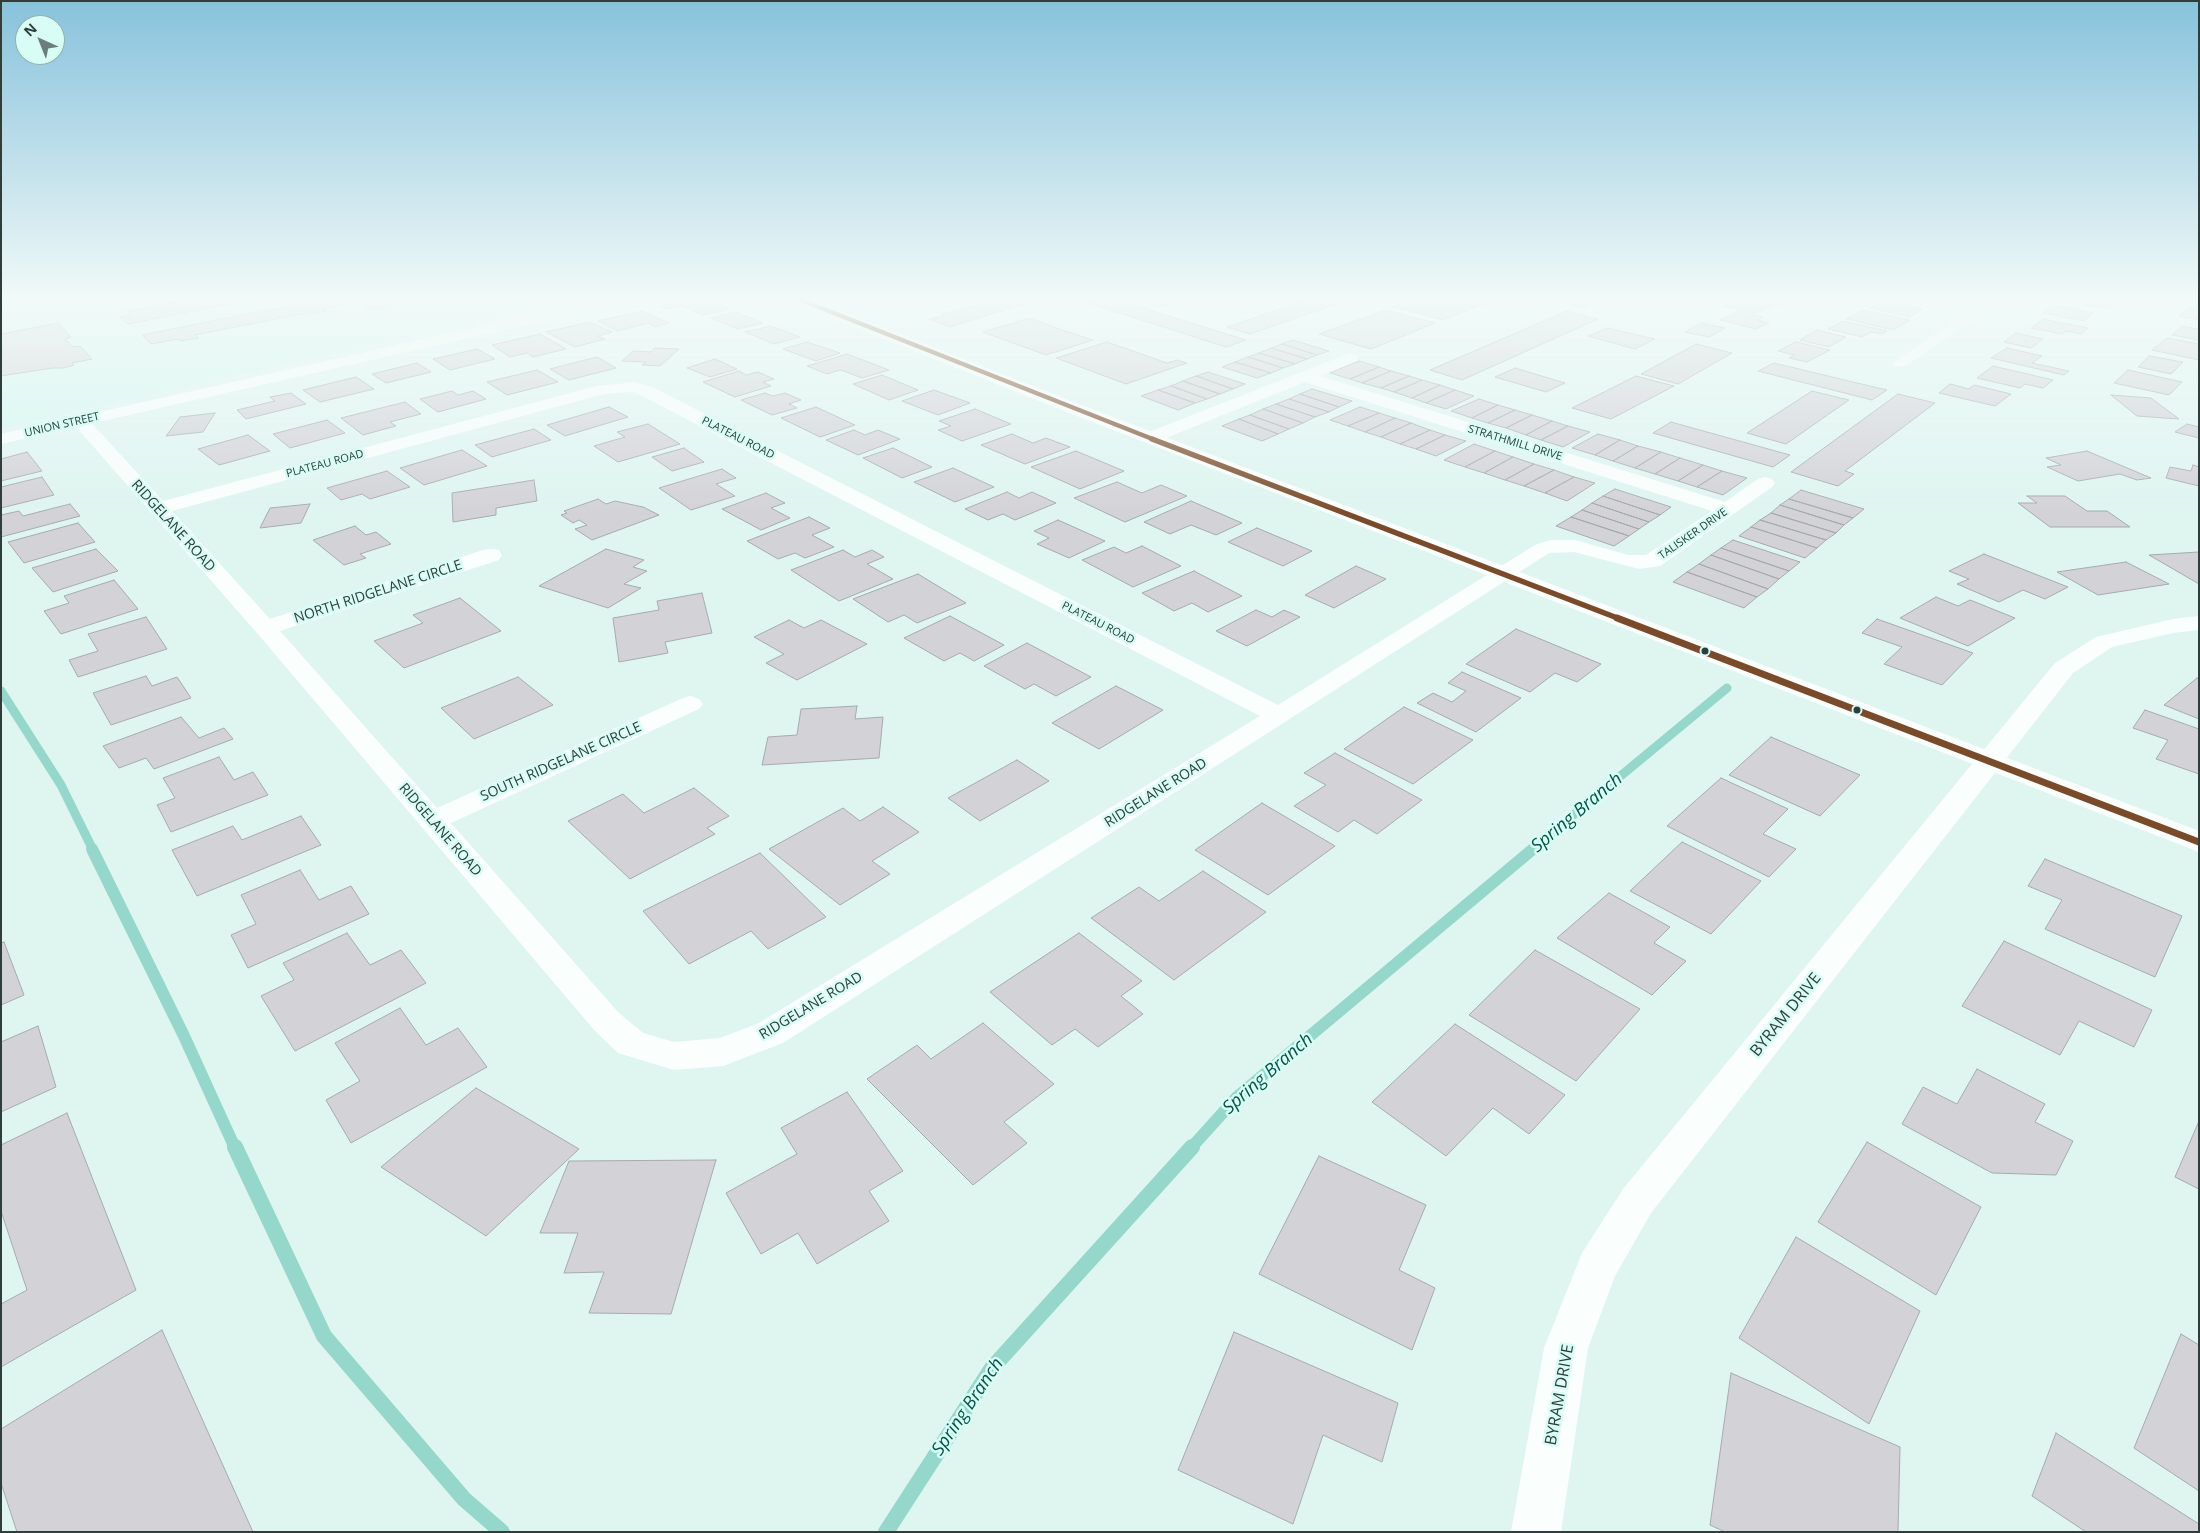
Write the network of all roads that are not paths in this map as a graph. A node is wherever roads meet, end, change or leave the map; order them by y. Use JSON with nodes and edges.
{"nodes":[{"id":1,"x":301,"y":372,"type":"edge"},
{"id":2,"x":981,"y":372,"type":"edge"},
{"id":3,"x":1315,"y":372,"type":"edge"},
{"id":4,"x":1304,"y":376,"type":"junction"},
{"id":5,"x":80,"y":421,"type":"junction"},
{"id":6,"x":1150,"y":438,"type":"junction"},
{"id":7,"x":1,"y":439,"type":"edge"},
{"id":8,"x":1765,"y":483,"type":"dead end"},
{"id":9,"x":157,"y":510,"type":"junction"},
{"id":10,"x":1727,"y":510,"type":"junction"},
{"id":11,"x":491,"y":554,"type":"dead end"},
{"id":12,"x":1503,"y":574,"type":"junction"},
{"id":13,"x":2199,"y":623,"type":"edge"},
{"id":14,"x":266,"y":628,"type":"junction"},
{"id":15,"x":690,"y":704,"type":"dead end"},
{"id":16,"x":1279,"y":716,"type":"junction"},
{"id":17,"x":1990,"y":762,"type":"junction"},
{"id":18,"x":432,"y":821,"type":"junction"},
{"id":19,"x":2199,"y":842,"type":"edge"},
{"id":20,"x":1536,"y":1532,"type":"edge"}],
"edges":[{"from":1,"to":5,"type":"street","name":"UNION STREET"},
{"from":2,"to":6,"type":"street"},
{"from":3,"to":4,"type":"street"},
{"from":4,"to":6,"type":"street"},
{"from":4,"to":10,"type":"street","name":"STRATHMILL DRIVE"},
{"from":5,"to":7,"type":"street","name":"UNION STREET"},
{"from":5,"to":9,"type":"street","name":"RIDGELANE ROAD"},
{"from":6,"to":12,"type":"street"},
{"from":8,"to":10,"type":"street","name":"TALISKER DRIVE"},
{"from":9,"to":14,"type":"street","name":"RIDGELANE ROAD"},
{"from":9,"to":16,"type":"street","name":"PLATEAU ROAD"},
{"from":10,"to":12,"type":"street","name":"TALISKER DRIVE"},
{"from":11,"to":14,"type":"street","name":"NORTH RIDGELANE CIRCLE"},
{"from":12,"to":16,"type":"street","name":"RIDGELANE ROAD"},
{"from":12,"to":17,"type":"street"},
{"from":13,"to":17,"type":"street","name":"BYRAM DRIVE"},
{"from":14,"to":18,"type":"street","name":"RIDGELANE ROAD"},
{"from":15,"to":18,"type":"street","name":"SOUTH RIDGELANE CIRCLE"},
{"from":16,"to":18,"type":"street","name":"RIDGELANE ROAD"},
{"from":17,"to":19,"type":"street"},
{"from":17,"to":20,"type":"street","name":"BYRAM DRIVE"}]}
